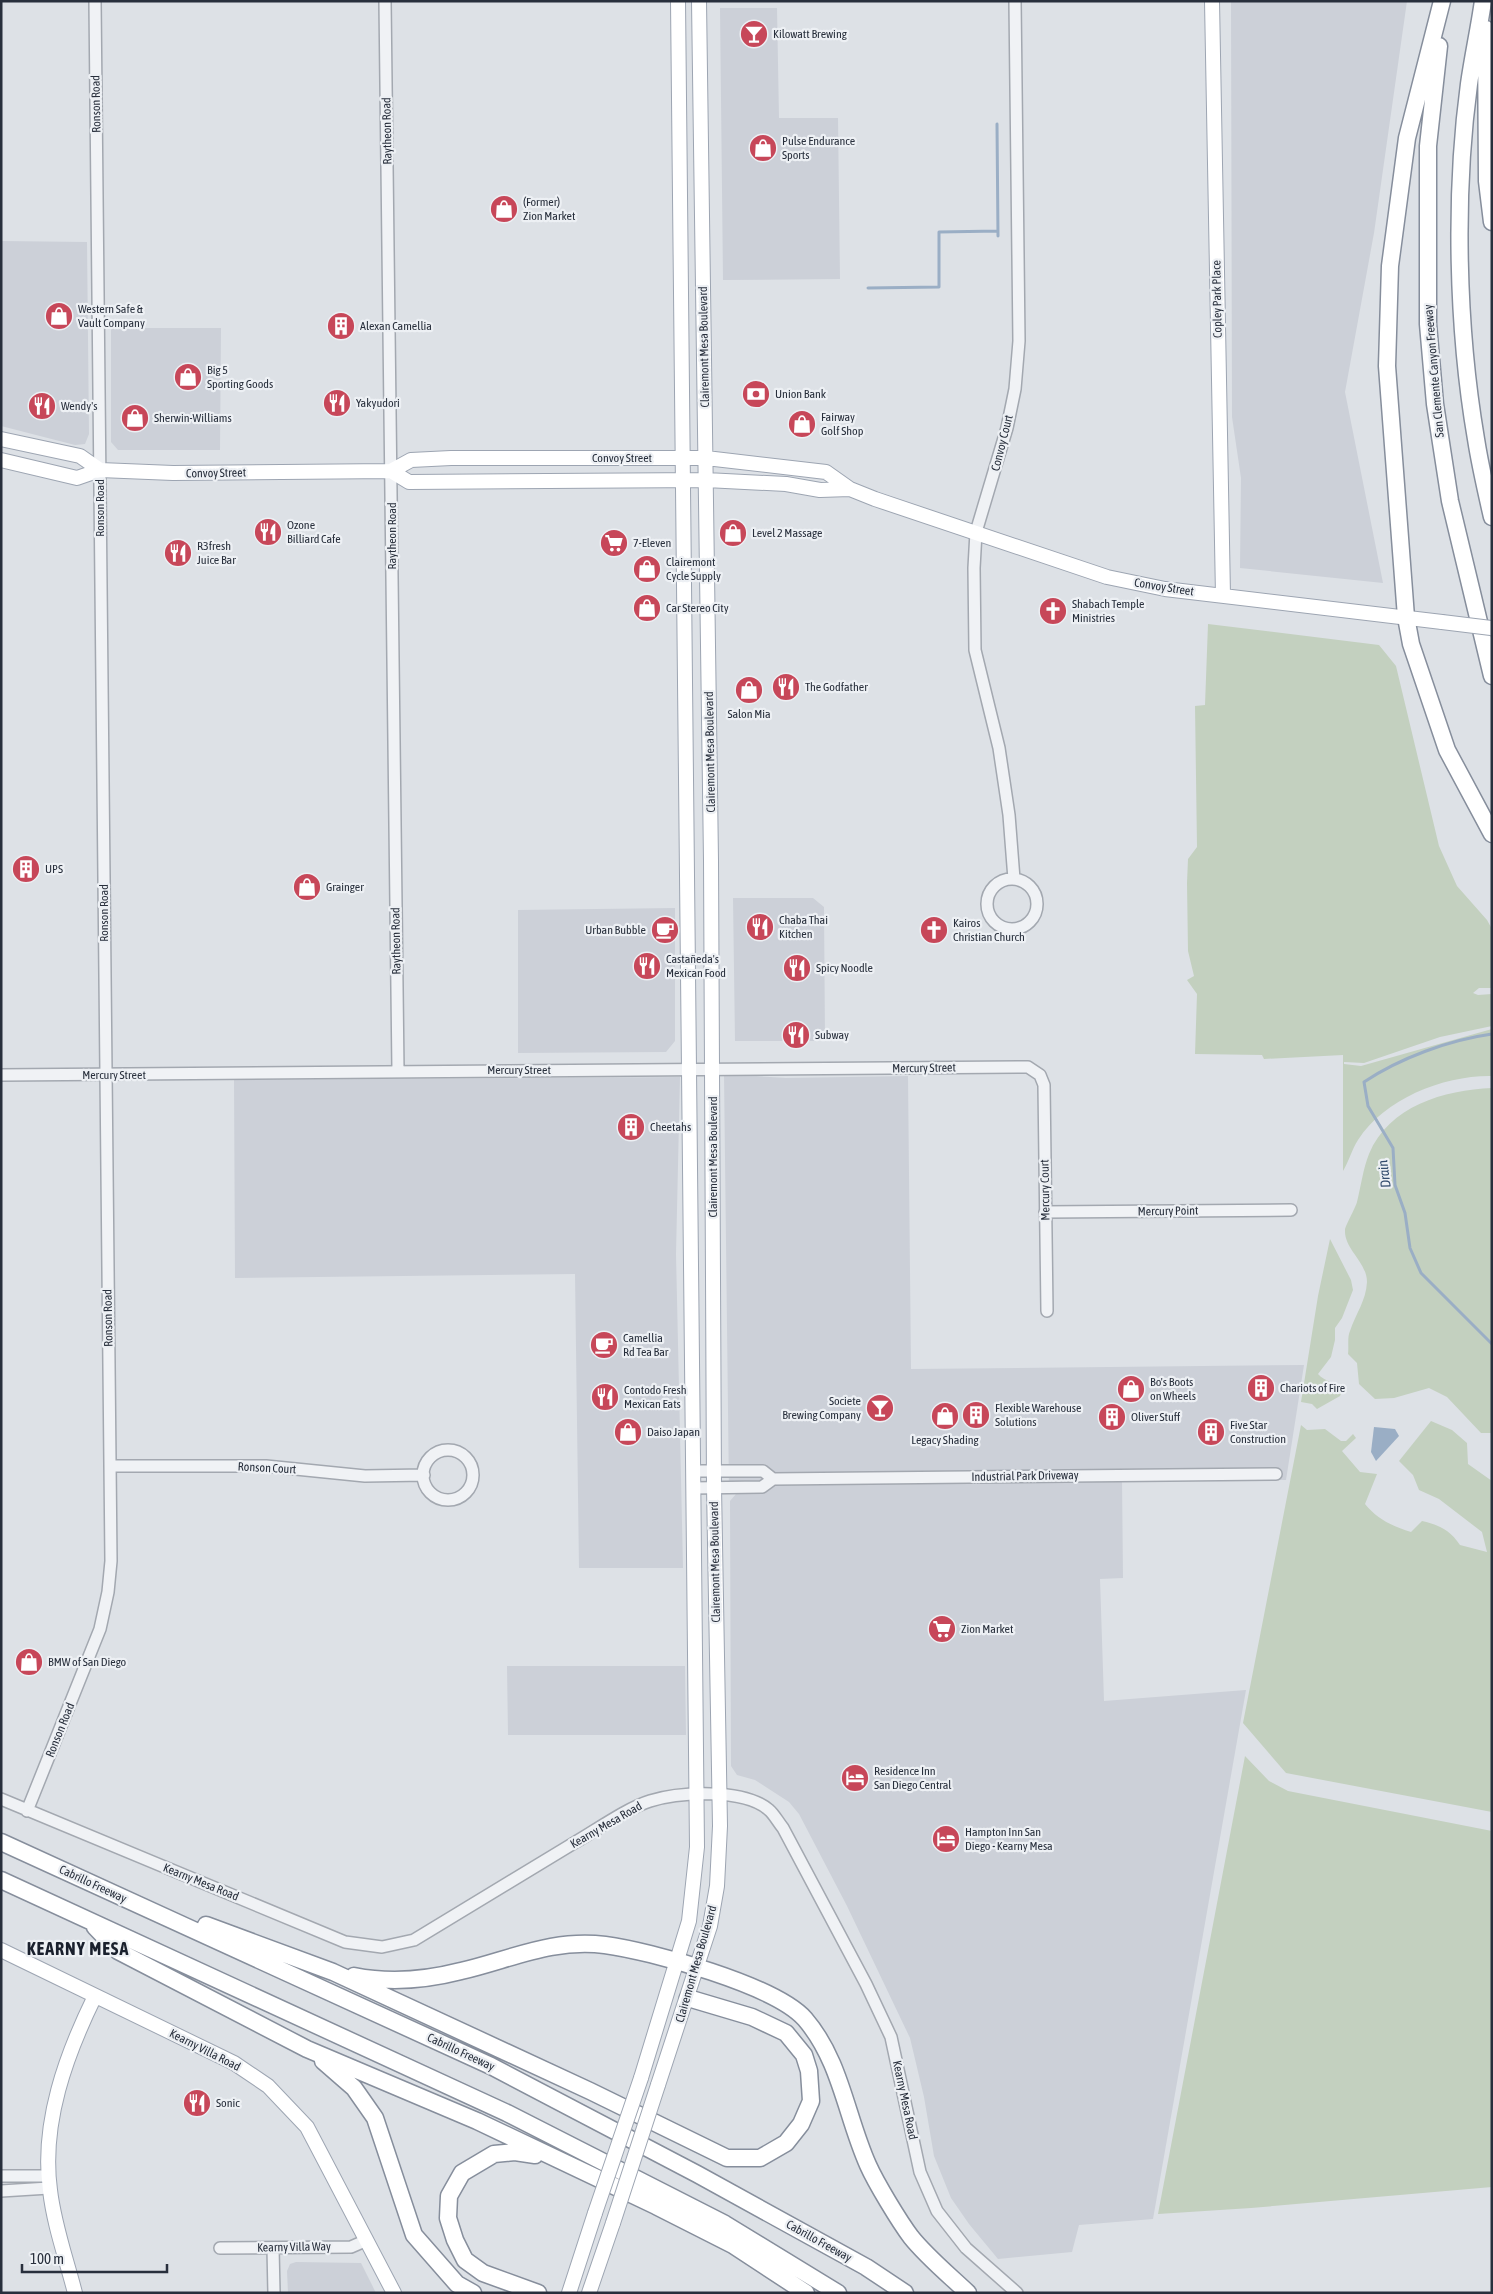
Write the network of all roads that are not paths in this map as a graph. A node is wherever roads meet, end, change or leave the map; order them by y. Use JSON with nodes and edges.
{"nodes":[{"id":1,"x":95,"y":1,"type":"edge"},
{"id":2,"x":385,"y":1,"type":"edge"},
{"id":3,"x":678,"y":1,"type":"edge"},
{"id":4,"x":699,"y":1,"type":"edge"},
{"id":5,"x":1015,"y":1,"type":"edge"},
{"id":6,"x":1212,"y":1,"type":"edge"},
{"id":7,"x":1443,"y":1,"type":"edge"},
{"id":8,"x":1485,"y":1,"type":"edge"},
{"id":9,"x":1492,"y":222,"type":"edge"},
{"id":10,"x":2,"y":439,"type":"edge"},
{"id":11,"x":706,"y":458,"type":"junction"},
{"id":12,"x":684,"y":459,"type":"junction"},
{"id":13,"x":1,"y":460,"type":"edge"},
{"id":14,"x":100,"y":470,"type":"junction"},
{"id":15,"x":391,"y":471,"type":"junction"},
{"id":16,"x":684,"y":479,"type":"junction"},
{"id":17,"x":706,"y":480,"type":"junction"},
{"id":18,"x":850,"y":489,"type":"junction"},
{"id":19,"x":1492,"y":517,"type":"edge"},
{"id":20,"x":976,"y":532,"type":"junction"},
{"id":21,"x":1223,"y":596,"type":"junction"},
{"id":22,"x":1406,"y":617,"type":"junction"},
{"id":23,"x":1492,"y":628,"type":"edge"},
{"id":24,"x":1492,"y":676,"type":"edge"},
{"id":25,"x":1492,"y":834,"type":"edge"},
{"id":26,"x":1014,"y":879,"type":"junction"},
{"id":27,"x":688,"y":1069,"type":"junction"},
{"id":28,"x":712,"y":1069,"type":"junction"},
{"id":29,"x":398,"y":1071,"type":"junction"},
{"id":30,"x":1035,"y":1071,"type":"joint"},
{"id":31,"x":1,"y":1075,"type":"edge"},
{"id":32,"x":106,"y":1075,"type":"junction"},
{"id":33,"x":1291,"y":1210,"type":"dead end"},
{"id":34,"x":1045,"y":1212,"type":"junction"},
{"id":35,"x":1047,"y":1311,"type":"dead end"},
{"id":36,"x":110,"y":1466,"type":"junction"},
{"id":37,"x":693,"y":1470,"type":"junction"},
{"id":38,"x":714,"y":1470,"type":"junction"},
{"id":39,"x":1276,"y":1474,"type":"dead end"},
{"id":40,"x":424,"y":1475,"type":"junction"},
{"id":41,"x":773,"y":1479,"type":"junction"},
{"id":42,"x":714,"y":1487,"type":"junction"},
{"id":43,"x":693,"y":1488,"type":"junction"},
{"id":44,"x":698,"y":1795,"type":"junction"},
{"id":45,"x":720,"y":1795,"type":"junction"},
{"id":46,"x":1,"y":1799,"type":"edge"},
{"id":47,"x":27,"y":1810,"type":"junction"},
{"id":48,"x":1,"y":1842,"type":"edge"},
{"id":49,"x":1,"y":1880,"type":"edge"},
{"id":50,"x":84,"y":1880,"type":"junction"},
{"id":51,"x":88,"y":1920,"type":"junction"},
{"id":52,"x":1,"y":1950,"type":"edge"},
{"id":53,"x":677,"y":1963,"type":"junction"},
{"id":54,"x":697,"y":1968,"type":"junction"},
{"id":55,"x":333,"y":1972,"type":"junction"},
{"id":56,"x":94,"y":1996,"type":"junction"},
{"id":57,"x":688,"y":1998,"type":"junction"},
{"id":58,"x":307,"y":2048,"type":"junction"},
{"id":59,"x":552,"y":2158,"type":"junction"},
{"id":60,"x":1,"y":2176,"type":"edge"},
{"id":61,"x":49,"y":2182,"type":"junction"},
{"id":62,"x":1,"y":2191,"type":"edge"},
{"id":63,"x":367,"y":2240,"type":"junction"},
{"id":64,"x":220,"y":2248,"type":"dead end"},
{"id":65,"x":273,"y":2248,"type":"junction"},
{"id":66,"x":75,"y":2293,"type":"edge"},
{"id":67,"x":274,"y":2293,"type":"edge"},
{"id":68,"x":394,"y":2293,"type":"edge"},
{"id":69,"x":474,"y":2293,"type":"edge"},
{"id":70,"x":538,"y":2293,"type":"edge"},
{"id":71,"x":569,"y":2293,"type":"edge"},
{"id":72,"x":588,"y":2293,"type":"edge"},
{"id":73,"x":806,"y":2293,"type":"edge"},
{"id":74,"x":838,"y":2293,"type":"edge"},
{"id":75,"x":905,"y":2293,"type":"edge"},
{"id":76,"x":968,"y":2293,"type":"edge"},
{"id":77,"x":1017,"y":2293,"type":"edge"}],
"edges":[{"from":1,"to":14,"type":"street","name":"Ronson Road"},
{"from":2,"to":15,"type":"street","name":"Raytheon Road"},
{"from":3,"to":12,"type":"main road","name":"Clairemont Mesa Boulevard"},
{"from":4,"to":11,"type":"main road","name":"Clairemont Mesa Boulevard"},
{"from":5,"to":20,"type":"street","name":"Convoy Court"},
{"from":6,"to":21,"type":"main road","name":"Copley Park Place"},
{"from":7,"to":22,"type":"highway"},
{"from":7,"to":24,"type":"highway","name":"San Clemente Canyon Freeway"},
{"from":8,"to":9,"type":"highway"},
{"from":8,"to":19,"type":"highway"},
{"from":10,"to":14,"type":"main road"},
{"from":11,"to":12,"type":"main road","name":"Convoy Street"},
{"from":11,"to":17,"type":"main road","name":"Clairemont Mesa Boulevard"},
{"from":11,"to":18,"type":"main road","name":"Convoy Street"},
{"from":12,"to":15,"type":"main road","name":"Convoy Street"},
{"from":12,"to":16,"type":"main road","name":"Clairemont Mesa Boulevard"},
{"from":13,"to":14,"type":"main road","name":"Convoy Street"},
{"from":14,"to":15,"type":"main road","name":"Convoy Street"},
{"from":14,"to":32,"type":"street","name":"Ronson Road"},
{"from":15,"to":16,"type":"main road","name":"Convoy Street"},
{"from":15,"to":29,"type":"street","name":"Raytheon Road"},
{"from":16,"to":17,"type":"main road","name":"Convoy Street"},
{"from":16,"to":27,"type":"main road","name":"Clairemont Mesa Boulevard"},
{"from":17,"to":18,"type":"main road","name":"Convoy Street"},
{"from":17,"to":28,"type":"main road","name":"Clairemont Mesa Boulevard"},
{"from":18,"to":20,"type":"main road","name":"Convoy Street"},
{"from":20,"to":21,"type":"main road","name":"Convoy Street"},
{"from":20,"to":26,"type":"street","name":"Convoy Court"},
{"from":21,"to":22,"type":"main road","name":"Convoy Street"},
{"from":22,"to":23,"type":"main road","name":"Convoy Street","bridge":true},
{"from":22,"to":25,"type":"highway"},
{"from":26,"to":26,"type":"street"},
{"from":27,"to":28,"type":"street","name":"Mercury Street"},
{"from":27,"to":29,"type":"street","name":"Mercury Street"},
{"from":27,"to":37,"type":"main road","name":"Clairemont Mesa Boulevard"},
{"from":28,"to":30,"type":"street","name":"Mercury Street"},
{"from":28,"to":38,"type":"main road","name":"Clairemont Mesa Boulevard"},
{"from":29,"to":32,"type":"street","name":"Mercury Street"},
{"from":30,"to":34,"type":"street","name":"Mercury Court"},
{"from":31,"to":32,"type":"street","name":"Mercury Street"},
{"from":32,"to":36,"type":"street","name":"Ronson Road"},
{"from":33,"to":34,"type":"street","name":"Mercury Point"},
{"from":34,"to":35,"type":"street","name":"Mercury Court"},
{"from":36,"to":40,"type":"street","name":"Ronson Court"},
{"from":36,"to":47,"type":"street","name":"Ronson Road"},
{"from":37,"to":38,"type":"street","name":"Industrial Park Driveway"},
{"from":37,"to":43,"type":"main road","name":"Clairemont Mesa Boulevard"},
{"from":38,"to":41,"type":"street","name":"Industrial Park Driveway"},
{"from":38,"to":42,"type":"main road","name":"Clairemont Mesa Boulevard"},
{"from":39,"to":41,"type":"street","name":"Industrial Park Driveway"},
{"from":40,"to":40,"type":"street"},
{"from":41,"to":42,"type":"street","name":"Industrial Park Driveway"},
{"from":42,"to":43,"type":"street","name":"Industrial Park Driveway"},
{"from":42,"to":45,"type":"main road","name":"Clairemont Mesa Boulevard"},
{"from":43,"to":44,"type":"main road","name":"Clairemont Mesa Boulevard"},
{"from":44,"to":45,"type":"street","name":"Kearny Mesa Road"},
{"from":44,"to":47,"type":"street","name":"Kearny Mesa Road"},
{"from":44,"to":53,"type":"main road","name":"Clairemont Mesa Boulevard"},
{"from":45,"to":54,"type":"main road","name":"Clairemont Mesa Boulevard"},
{"from":45,"to":77,"type":"street","name":"Kearny Mesa Road"},
{"from":46,"to":47,"type":"street","name":"Kearny Mesa Road"},
{"from":48,"to":50,"type":"highway","name":"Cabrillo Freeway"},
{"from":49,"to":51,"type":"highway"},
{"from":50,"to":55,"type":"highway"},
{"from":50,"to":75,"type":"highway","name":"Cabrillo Freeway"},
{"from":51,"to":58,"type":"highway"},
{"from":51,"to":74,"type":"highway"},
{"from":52,"to":56,"type":"main road","name":"Kearny Villa Road"},
{"from":53,"to":54,"type":"highway"},
{"from":53,"to":55,"type":"highway"},
{"from":53,"to":71,"type":"main road","name":"Clairemont Mesa Boulevard","bridge":true},
{"from":54,"to":57,"type":"main road","name":"Clairemont Mesa Boulevard"},
{"from":54,"to":76,"type":"highway"},
{"from":55,"to":57,"type":"highway"},
{"from":56,"to":61,"type":"main road"},
{"from":56,"to":63,"type":"main road","name":"Kearny Villa Road"},
{"from":57,"to":72,"type":"main road","name":"Clairemont Mesa Boulevard","bridge":true},
{"from":58,"to":59,"type":"highway"},
{"from":58,"to":69,"type":"highway"},
{"from":59,"to":70,"type":"highway"},
{"from":59,"to":73,"type":"highway"},
{"from":60,"to":61,"type":"street"},
{"from":61,"to":62,"type":"street"},
{"from":61,"to":66,"type":"main road"},
{"from":63,"to":65,"type":"street","name":"Kearny Villa Way"},
{"from":63,"to":68,"type":"main road","name":"Kearny Villa Road"},
{"from":64,"to":65,"type":"street","name":"Kearny Villa Way"},
{"from":65,"to":67,"type":"street"}]}
